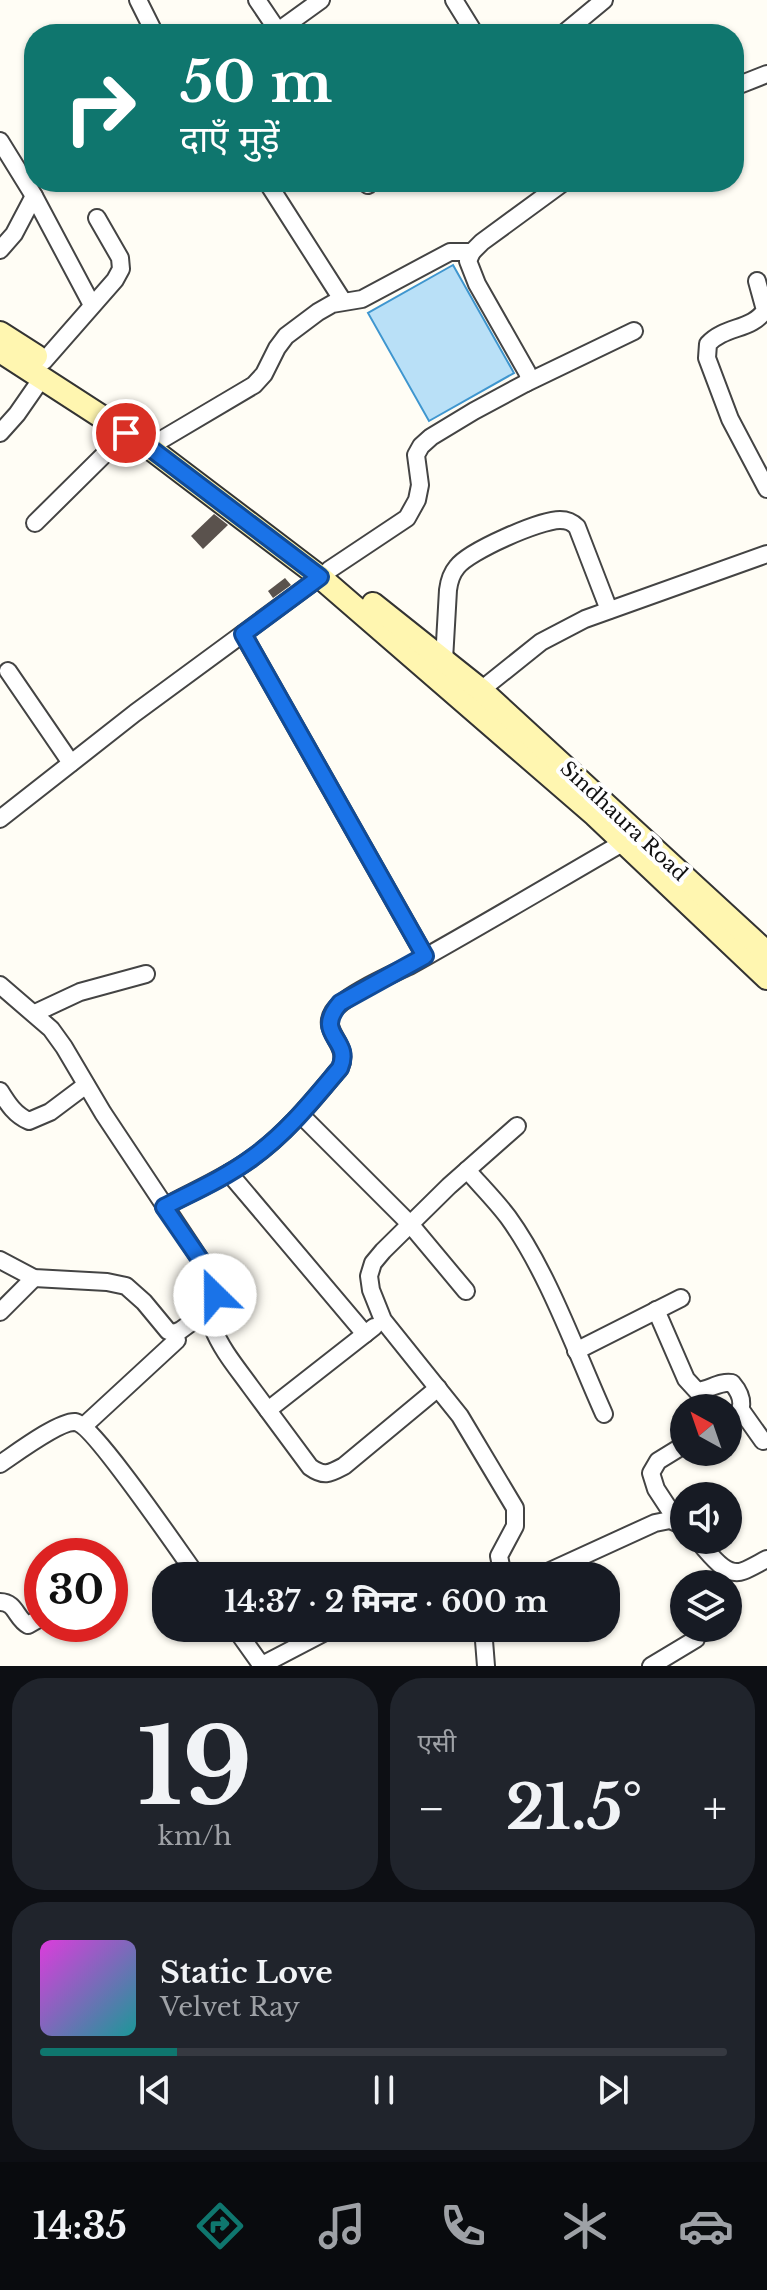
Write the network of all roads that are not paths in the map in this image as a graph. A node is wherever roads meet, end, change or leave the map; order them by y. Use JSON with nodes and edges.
{"nodes":[{"id":1,"x":138,"y":0,"type":"edge"},
{"id":2,"x":257,"y":0,"type":"edge"},
{"id":3,"x":321,"y":0,"type":"edge"},
{"id":4,"x":454,"y":0,"type":"edge"},
{"id":5,"x":604,"y":0,"type":"edge"},
{"id":6,"x":150,"y":24,"type":"edge"},
{"id":7,"x":274,"y":24,"type":"edge"},
{"id":8,"x":290,"y":24,"type":"edge"},
{"id":9,"x":469,"y":24,"type":"edge"},
{"id":10,"x":575,"y":24,"type":"edge"},
{"id":11,"x":767,"y":74,"type":"edge"},
{"id":12,"x":744,"y":83,"type":"edge"},
{"id":13,"x":0,"y":141,"type":"edge"},
{"id":14,"x":24,"y":180,"type":"edge"},
{"id":15,"x":32,"y":192,"type":"edge"},
{"id":16,"x":273,"y":192,"type":"edge"},
{"id":17,"x":537,"y":192,"type":"edge"},
{"id":18,"x":34,"y":196,"type":"junction"},
{"id":19,"x":97,"y":218,"type":"dead end"},
{"id":20,"x":0,"y":250,"type":"edge"},
{"id":21,"x":472,"y":252,"type":"junction"},
{"id":22,"x":757,"y":281,"type":"dead end"},
{"id":23,"x":343,"y":301,"type":"junction"},
{"id":24,"x":92,"y":305,"type":"junction"},
{"id":25,"x":634,"y":331,"type":"dead end"},
{"id":26,"x":0,"y":333,"type":"edge"},
{"id":27,"x":0,"y":351,"type":"edge"},
{"id":28,"x":43,"y":370,"type":"junction"},
{"id":29,"x":526,"y":383,"type":"junction"},
{"id":30,"x":0,"y":433,"type":"edge"},
{"id":31,"x":126,"y":433,"type":"junction"},
{"id":32,"x":161,"y":440,"type":"junction"},
{"id":33,"x":767,"y":489,"type":"edge"},
{"id":34,"x":35,"y":523,"type":"dead end"},
{"id":35,"x":767,"y":554,"type":"edge"},
{"id":36,"x":325,"y":574,"type":"junction"},
{"id":37,"x":609,"y":610,"type":"junction"},
{"id":38,"x":243,"y":634,"type":"junction"},
{"id":39,"x":444,"y":660,"type":"junction"},
{"id":40,"x":8,"y":671,"type":"dead end"},
{"id":41,"x":481,"y":690,"type":"junction"},
{"id":42,"x":71,"y":763,"type":"junction"},
{"id":43,"x":0,"y":819,"type":"edge"},
{"id":44,"x":624,"y":842,"type":"junction"},
{"id":45,"x":767,"y":953,"type":"edge"},
{"id":46,"x":425,"y":956,"type":"junction"},
{"id":47,"x":146,"y":974,"type":"dead end"},
{"id":48,"x":767,"y":978,"type":"edge"},
{"id":49,"x":0,"y":985,"type":"edge"},
{"id":50,"x":35,"y":1013,"type":"junction"},
{"id":51,"x":86,"y":1085,"type":"junction"},
{"id":52,"x":0,"y":1091,"type":"edge"},
{"id":53,"x":301,"y":1115,"type":"junction"},
{"id":54,"x":517,"y":1126,"type":"dead end"},
{"id":55,"x":467,"y":1170,"type":"junction"},
{"id":56,"x":229,"y":1173,"type":"junction"},
{"id":57,"x":164,"y":1207,"type":"junction"},
{"id":58,"x":410,"y":1224,"type":"junction"},
{"id":59,"x":0,"y":1260,"type":"edge"},
{"id":60,"x":34,"y":1278,"type":"junction"},
{"id":61,"x":466,"y":1291,"type":"dead end"},
{"id":62,"x":681,"y":1298,"type":"dead end"},
{"id":63,"x":208,"y":1310,"type":"junction"},
{"id":64,"x":656,"y":1310,"type":"junction"},
{"id":65,"x":0,"y":1312,"type":"edge"},
{"id":66,"x":383,"y":1320,"type":"junction"},
{"id":67,"x":365,"y":1334,"type":"junction"},
{"id":68,"x":177,"y":1340,"type":"dead end"},
{"id":69,"x":576,"y":1351,"type":"junction"},
{"id":70,"x":438,"y":1388,"type":"junction"},
{"id":71,"x":739,"y":1394,"type":"edge"},
{"id":72,"x":268,"y":1410,"type":"junction"},
{"id":73,"x":604,"y":1414,"type":"dead end"},
{"id":74,"x":742,"y":1423,"type":"edge"},
{"id":75,"x":83,"y":1425,"type":"junction"},
{"id":76,"x":763,"y":1441,"type":"dead end"},
{"id":77,"x":670,"y":1454,"type":"edge"},
{"id":78,"x":0,"y":1464,"type":"edge"},
{"id":79,"x":670,"y":1509,"type":"edge"},
{"id":80,"x":670,"y":1524,"type":"edge"},
{"id":81,"x":711,"y":1554,"type":"edge"},
{"id":82,"x":767,"y":1559,"type":"edge"},
{"id":83,"x":187,"y":1562,"type":"edge"},
{"id":84,"x":500,"y":1562,"type":"edge"},
{"id":85,"x":570,"y":1562,"type":"edge"},
{"id":86,"x":0,"y":1602,"type":"edge"},
{"id":87,"x":24,"y":1623,"type":"edge"},
{"id":88,"x":245,"y":1642,"type":"edge"},
{"id":89,"x":306,"y":1642,"type":"edge"},
{"id":90,"x":484,"y":1642,"type":"edge"},
{"id":91,"x":691,"y":1642,"type":"edge"},
{"id":92,"x":261,"y":1666,"type":"edge"},
{"id":93,"x":486,"y":1666,"type":"edge"},
{"id":94,"x":651,"y":1666,"type":"edge"}],
"edges":[{"from":1,"to":6,"type":"street"},
{"from":2,"to":7,"type":"street"},
{"from":3,"to":8,"type":"street"},
{"from":4,"to":9,"type":"street"},
{"from":5,"to":10,"type":"street"},
{"from":11,"to":12,"type":"street"},
{"from":13,"to":14,"type":"street"},
{"from":15,"to":18,"type":"street"},
{"from":16,"to":23,"type":"street"},
{"from":17,"to":21,"type":"street"},
{"from":18,"to":20,"type":"street"},
{"from":18,"to":24,"type":"street"},
{"from":19,"to":24,"type":"street"},
{"from":21,"to":23,"type":"street"},
{"from":21,"to":29,"type":"street"},
{"from":22,"to":33,"type":"street"},
{"from":23,"to":32,"type":"street"},
{"from":24,"to":28,"type":"street"},
{"from":25,"to":29,"type":"street"},
{"from":26,"to":28,"type":"street"},
{"from":27,"to":28,"type":"street"},
{"from":28,"to":30,"type":"street"},
{"from":28,"to":31,"type":"street"},
{"from":28,"to":32,"type":"street"},
{"from":29,"to":36,"type":"street"},
{"from":31,"to":34,"type":"street"},
{"from":31,"to":36,"type":"street"},
{"from":32,"to":36,"type":"street"},
{"from":35,"to":37,"type":"street"},
{"from":36,"to":38,"type":"street"},
{"from":36,"to":39,"type":"street","name":"Sindhaura Road"},
{"from":36,"to":44,"type":"street"},
{"from":37,"to":39,"type":"street"},
{"from":37,"to":41,"type":"street"},
{"from":38,"to":42,"type":"street"},
{"from":38,"to":46,"type":"street"},
{"from":39,"to":41,"type":"street","name":"Sindhaura Road"},
{"from":40,"to":42,"type":"street"},
{"from":41,"to":45,"type":"street","name":"Sindhaura Road"},
{"from":42,"to":43,"type":"street"},
{"from":44,"to":46,"type":"street"},
{"from":44,"to":48,"type":"street"},
{"from":46,"to":53,"type":"street"},
{"from":47,"to":50,"type":"street"},
{"from":49,"to":50,"type":"street"},
{"from":50,"to":51,"type":"street"},
{"from":51,"to":52,"type":"street"},
{"from":51,"to":57,"type":"street"},
{"from":53,"to":56,"type":"street"},
{"from":53,"to":58,"type":"street"},
{"from":54,"to":55,"type":"street"},
{"from":55,"to":58,"type":"street"},
{"from":55,"to":69,"type":"street"},
{"from":56,"to":57,"type":"street"},
{"from":56,"to":67,"type":"street"},
{"from":57,"to":63,"type":"street"},
{"from":58,"to":61,"type":"street"},
{"from":58,"to":66,"type":"street"},
{"from":59,"to":60,"type":"street"},
{"from":60,"to":63,"type":"street"},
{"from":60,"to":65,"type":"street"},
{"from":62,"to":64,"type":"street"},
{"from":63,"to":72,"type":"street"},
{"from":64,"to":69,"type":"street"},
{"from":64,"to":71,"type":"street"},
{"from":66,"to":67,"type":"street"},
{"from":66,"to":70,"type":"street"},
{"from":67,"to":72,"type":"street"},
{"from":68,"to":75,"type":"street"},
{"from":69,"to":73,"type":"street"},
{"from":70,"to":72,"type":"street"},
{"from":70,"to":84,"type":"street"},
{"from":74,"to":76,"type":"street"},
{"from":75,"to":78,"type":"street"},
{"from":75,"to":83,"type":"street"},
{"from":77,"to":79,"type":"street"},
{"from":80,"to":85,"type":"street"},
{"from":81,"to":82,"type":"street"},
{"from":86,"to":87,"type":"street"},
{"from":88,"to":92,"type":"street"},
{"from":89,"to":92,"type":"street"},
{"from":90,"to":93,"type":"street"},
{"from":91,"to":94,"type":"street"}]}
